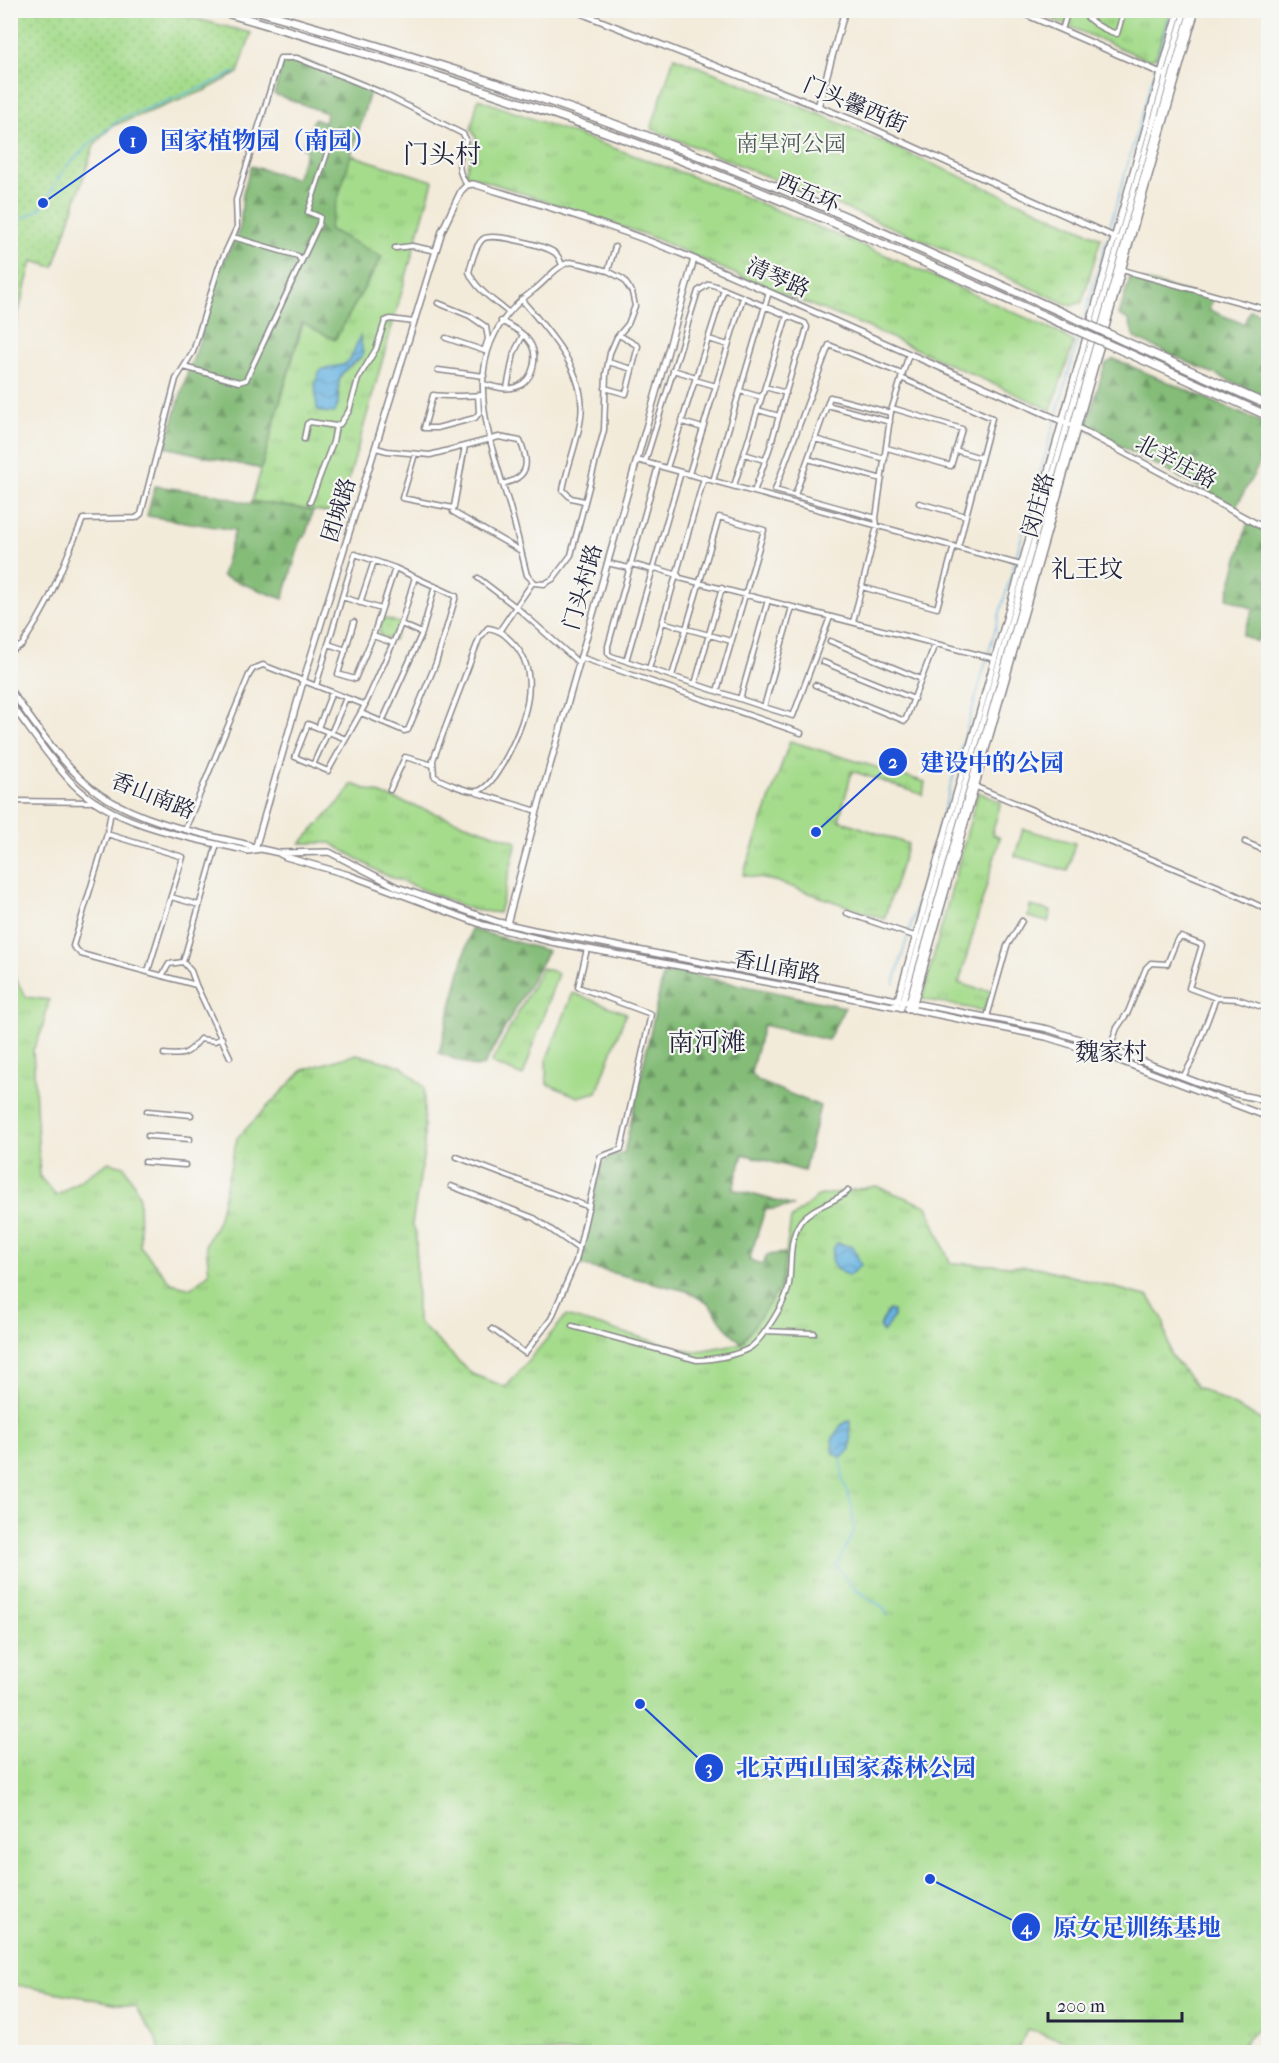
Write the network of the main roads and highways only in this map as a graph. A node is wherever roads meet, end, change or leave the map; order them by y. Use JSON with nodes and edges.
{"nodes":[{"id":1,"x":216,"y":10,"type":"edge"},
{"id":2,"x":255,"y":10,"type":"edge"},
{"id":3,"x":1269,"y":405,"type":"edge"},
{"id":4,"x":1269,"y":416,"type":"edge"}],
"edges":[{"from":1,"to":4,"type":"highway","name":"西五环","bridge":true},
{"from":2,"to":3,"type":"highway","name":"西五环","bridge":true}]}
